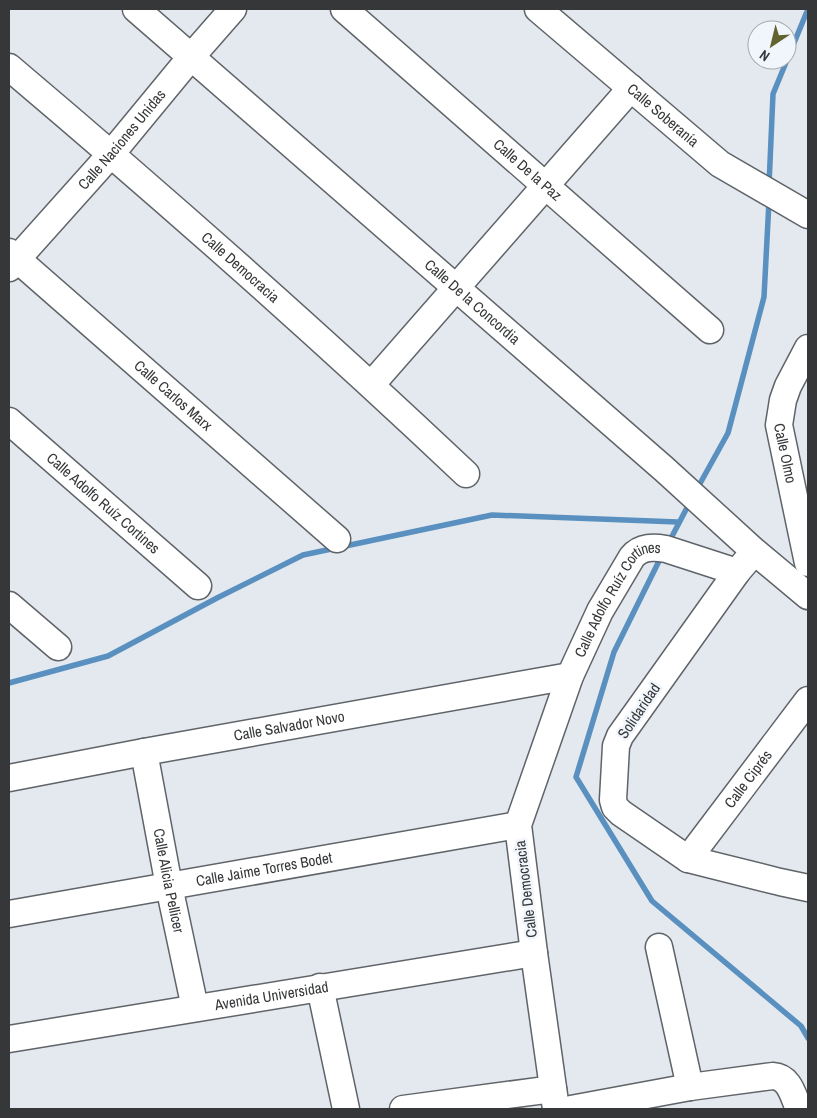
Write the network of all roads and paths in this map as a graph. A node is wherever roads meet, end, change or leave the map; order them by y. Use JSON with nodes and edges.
{"nodes":[{"id":1,"x":136,"y":9,"type":"edge"},
{"id":2,"x":233,"y":9,"type":"edge"},
{"id":3,"x":344,"y":9,"type":"edge"},
{"id":4,"x":538,"y":9,"type":"edge"},
{"id":5,"x":192,"y":57,"type":"junction"},
{"id":6,"x":9,"y":67,"type":"edge"},
{"id":7,"x":631,"y":88,"type":"junction"},
{"id":8,"x":111,"y":154,"type":"junction"},
{"id":9,"x":545,"y":186,"type":"junction"},
{"id":10,"x":802,"y":211,"type":"edge"},
{"id":11,"x":11,"y":260,"type":"edge"},
{"id":12,"x":456,"y":288,"type":"junction"},
{"id":13,"x":710,"y":330,"type":"dead end"},
{"id":14,"x":808,"y":348,"type":"edge"},
{"id":15,"x":371,"y":385,"type":"junction"},
{"id":16,"x":9,"y":421,"type":"edge"},
{"id":17,"x":466,"y":474,"type":"dead end"},
{"id":18,"x":337,"y":539,"type":"dead end"},
{"id":19,"x":754,"y":551,"type":"junction"},
{"id":20,"x":808,"y":563,"type":"edge"},
{"id":21,"x":737,"y":572,"type":"junction"},
{"id":22,"x":198,"y":586,"type":"dead end"},
{"id":23,"x":808,"y":596,"type":"edge"},
{"id":24,"x":9,"y":605,"type":"edge"},
{"id":25,"x":58,"y":647,"type":"dead end"},
{"id":26,"x":570,"y":676,"type":"junction"},
{"id":27,"x":808,"y":700,"type":"edge"},
{"id":28,"x":144,"y":752,"type":"junction"},
{"id":29,"x":9,"y":778,"type":"edge"},
{"id":30,"x":518,"y":825,"type":"junction"},
{"id":31,"x":688,"y":859,"type":"junction"},
{"id":32,"x":169,"y":886,"type":"junction"},
{"id":33,"x":808,"y":888,"type":"edge"},
{"id":34,"x":9,"y":914,"type":"edge"},
{"id":35,"x":659,"y":946,"type":"dead end"},
{"id":36,"x":534,"y":953,"type":"junction"},
{"id":37,"x":320,"y":987,"type":"junction"},
{"id":38,"x":195,"y":1008,"type":"junction"},
{"id":39,"x":9,"y":1039,"type":"edge"},
{"id":40,"x":690,"y":1087,"type":"junction"},
{"id":41,"x":554,"y":1099,"type":"edge"},
{"id":42,"x":346,"y":1109,"type":"edge"},
{"id":43,"x":403,"y":1109,"type":"edge"},
{"id":44,"x":571,"y":1109,"type":"edge"},
{"id":45,"x":799,"y":1109,"type":"edge"}],
"edges":[{"from":1,"to":5,"type":"street","name":"Calle De la Concordia"},
{"from":2,"to":5,"type":"street","name":"Calle Naciones Unidas"},
{"from":3,"to":9,"type":"street","name":"Calle De la Paz"},
{"from":4,"to":7,"type":"street","name":"Calle Soberanía"},
{"from":5,"to":8,"type":"street","name":"Calle Naciones Unidas"},
{"from":5,"to":12,"type":"street","name":"Calle De la Concordia"},
{"from":6,"to":8,"type":"street","name":"Calle Democracia"},
{"from":7,"to":9,"type":"street"},
{"from":7,"to":10,"type":"street","name":"Calle Soberanía"},
{"from":8,"to":11,"type":"street","name":"Calle Naciones Unidas"},
{"from":8,"to":15,"type":"street","name":"Calle Democracia"},
{"from":9,"to":12,"type":"street"},
{"from":9,"to":13,"type":"street","name":"Calle De la Paz"},
{"from":11,"to":18,"type":"street","name":"Calle Carlos Marx"},
{"from":12,"to":15,"type":"street"},
{"from":12,"to":19,"type":"street","name":"Calle De la Concordia"},
{"from":14,"to":20,"type":"street","name":"Calle Olmo"},
{"from":15,"to":17,"type":"street","name":"Calle Democracia"},
{"from":16,"to":22,"type":"street","name":"Calle Adolfo Ruíz Cortines"},
{"from":19,"to":21,"type":"street","name":"Solidaridad"},
{"from":19,"to":23,"type":"street","name":"Calle De la Concordia"},
{"from":21,"to":26,"type":"street","name":"Calle Adolfo Ruíz Cortines"},
{"from":21,"to":31,"type":"street","name":"Solidaridad"},
{"from":24,"to":25,"type":"street"},
{"from":26,"to":28,"type":"street","name":"Calle Salvador Novo"},
{"from":26,"to":30,"type":"street","name":"Calle Democracia"},
{"from":27,"to":31,"type":"street","name":"Calle Ciprés"},
{"from":28,"to":29,"type":"street","name":"Calle Salvador Novo"},
{"from":28,"to":32,"type":"street","name":"Calle Alicia Pellicer"},
{"from":30,"to":32,"type":"street","name":"Calle Jaime Torres Bodet"},
{"from":30,"to":36,"type":"street","name":"Calle Democracia"},
{"from":31,"to":33,"type":"street","name":"Solidaridad"},
{"from":32,"to":34,"type":"street","name":"Calle Jaime Torres Bodet"},
{"from":32,"to":38,"type":"street","name":"Calle Alicia Pellicer"},
{"from":35,"to":40,"type":"street"},
{"from":36,"to":37,"type":"street","name":"Avenida Universidad"},
{"from":36,"to":41,"type":"street","name":"Calle Democracia"},
{"from":37,"to":38,"type":"street","name":"Avenida Universidad"},
{"from":37,"to":42,"type":"street"},
{"from":38,"to":39,"type":"street","name":"Avenida Universidad"},
{"from":40,"to":44,"type":"street"},
{"from":40,"to":45,"type":"street"},
{"from":41,"to":43,"type":"street"}]}
